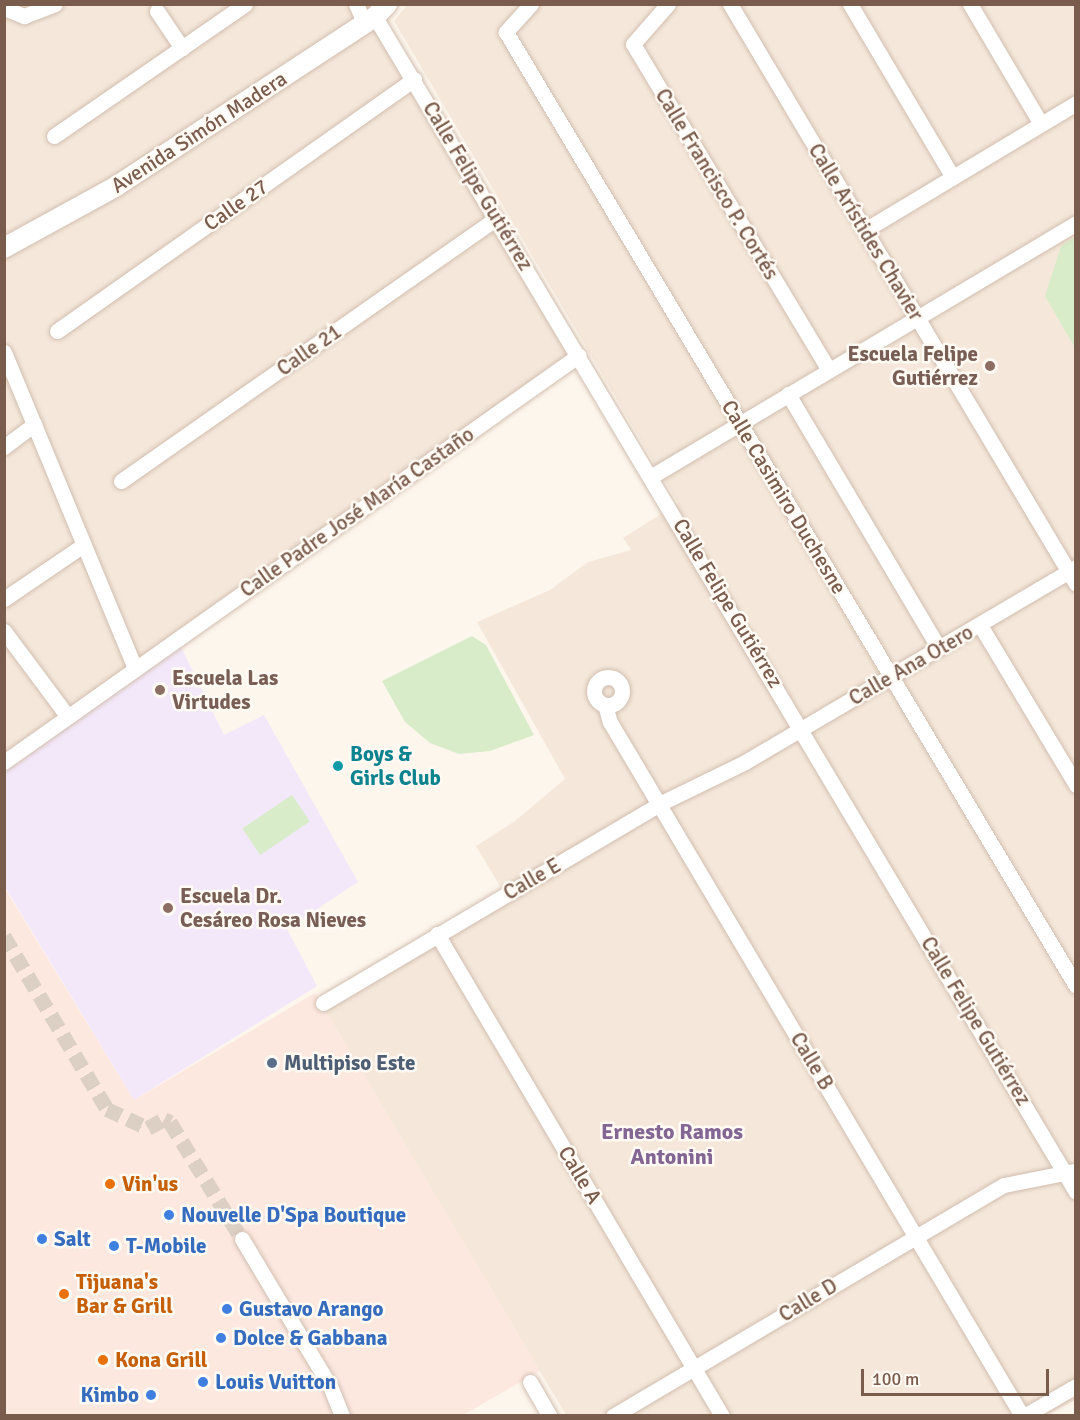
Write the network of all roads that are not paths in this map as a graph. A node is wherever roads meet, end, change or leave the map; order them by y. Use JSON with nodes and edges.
{"nodes":[{"id":1,"x":55,"y":4,"type":"edge"},
{"id":2,"x":245,"y":4,"type":"edge"},
{"id":3,"x":356,"y":4,"type":"edge"},
{"id":4,"x":668,"y":4,"type":"edge"},
{"id":5,"x":730,"y":4,"type":"edge"},
{"id":6,"x":850,"y":4,"type":"edge"},
{"id":7,"x":970,"y":4,"type":"edge"},
{"id":8,"x":528,"y":7,"type":"edge"},
{"id":9,"x":4,"y":8,"type":"edge"},
{"id":10,"x":157,"y":11,"type":"dead end"},
{"id":11,"x":376,"y":15,"type":"edge"},
{"id":12,"x":182,"y":48,"type":"junction"},
{"id":13,"x":414,"y":79,"type":"junction"},
{"id":14,"x":1076,"y":102,"type":"edge"},
{"id":15,"x":1041,"y":124,"type":"junction"},
{"id":16,"x":54,"y":136,"type":"dead end"},
{"id":17,"x":952,"y":176,"type":"junction"},
{"id":18,"x":496,"y":218,"type":"junction"},
{"id":19,"x":1076,"y":223,"type":"edge"},
{"id":20,"x":865,"y":230,"type":"junction"},
{"id":21,"x":4,"y":248,"type":"edge"},
{"id":22,"x":917,"y":318,"type":"junction"},
{"id":23,"x":57,"y":331,"type":"dead end"},
{"id":24,"x":4,"y":352,"type":"edge"},
{"id":25,"x":579,"y":355,"type":"junction"},
{"id":26,"x":829,"y":370,"type":"junction"},
{"id":27,"x":788,"y":394,"type":"junction"},
{"id":28,"x":34,"y":424,"type":"junction"},
{"id":29,"x":740,"y":424,"type":"junction"},
{"id":30,"x":4,"y":447,"type":"edge"},
{"id":31,"x":652,"y":476,"type":"junction"},
{"id":32,"x":121,"y":481,"type":"dead end"},
{"id":33,"x":82,"y":546,"type":"junction"},
{"id":34,"x":1073,"y":574,"type":"edge"},
{"id":35,"x":4,"y":599,"type":"edge"},
{"id":36,"x":980,"y":625,"type":"junction"},
{"id":37,"x":4,"y":631,"type":"edge"},
{"id":38,"x":939,"y":648,"type":"junction"},
{"id":39,"x":135,"y":669,"type":"junction"},
{"id":40,"x":891,"y":676,"type":"junction"},
{"id":41,"x":605,"y":705,"type":"dead end"},
{"id":42,"x":68,"y":717,"type":"junction"},
{"id":43,"x":803,"y":729,"type":"junction"},
{"id":44,"x":5,"y":761,"type":"edge"},
{"id":45,"x":745,"y":762,"type":"joint"},
{"id":46,"x":1076,"y":785,"type":"edge"},
{"id":47,"x":659,"y":804,"type":"junction"},
{"id":48,"x":437,"y":934,"type":"junction"},
{"id":49,"x":1076,"y":987,"type":"edge"},
{"id":50,"x":323,"y":1003,"type":"dead end"},
{"id":51,"x":1071,"y":1172,"type":"edge"},
{"id":52,"x":1076,"y":1192,"type":"edge"},
{"id":53,"x":915,"y":1236,"type":"junction"},
{"id":54,"x":242,"y":1239,"type":"tunnel mouth"},
{"id":55,"x":694,"y":1367,"type":"junction"},
{"id":56,"x":530,"y":1382,"type":"dead end"},
{"id":57,"x":1076,"y":1386,"type":"edge"},
{"id":58,"x":342,"y":1416,"type":"edge"},
{"id":59,"x":550,"y":1416,"type":"edge"},
{"id":60,"x":613,"y":1416,"type":"edge"},
{"id":61,"x":722,"y":1416,"type":"edge"},
{"id":62,"x":1023,"y":1416,"type":"edge"}],
"edges":[{"from":1,"to":9,"type":"street"},
{"from":2,"to":12,"type":"street"},
{"from":3,"to":11,"type":"street","name":"Calle Felipe Gutiérrez"},
{"from":4,"to":26,"type":"street","name":"Calle Francisco P. Cortés"},
{"from":5,"to":20,"type":"street","name":"Calle Arístides Chavier"},
{"from":6,"to":17,"type":"street"},
{"from":7,"to":15,"type":"street"},
{"from":8,"to":29,"type":"street","name":"Calle Casimiro Duchesne"},
{"from":10,"to":12,"type":"street"},
{"from":11,"to":13,"type":"street","name":"Calle Felipe Gutiérrez"},
{"from":11,"to":21,"type":"street","name":"Avenida Simón Madera"},
{"from":12,"to":16,"type":"street"},
{"from":13,"to":18,"type":"street","name":"Calle Felipe Gutiérrez"},
{"from":13,"to":23,"type":"street","name":"Calle 27"},
{"from":14,"to":15,"type":"street"},
{"from":15,"to":17,"type":"street"},
{"from":17,"to":20,"type":"street"},
{"from":18,"to":25,"type":"street","name":"Calle Felipe Gutiérrez"},
{"from":18,"to":32,"type":"street","name":"Calle 21"},
{"from":19,"to":22,"type":"street"},
{"from":20,"to":22,"type":"street","name":"Calle Arístides Chavier"},
{"from":22,"to":26,"type":"street"},
{"from":22,"to":34,"type":"street","name":"Calle Arístides Chavier"},
{"from":24,"to":28,"type":"street"},
{"from":25,"to":31,"type":"street","name":"Calle Felipe Gutiérrez"},
{"from":25,"to":39,"type":"street","name":"Calle Padre José María Castaño"},
{"from":26,"to":27,"type":"street"},
{"from":27,"to":29,"type":"street"},
{"from":27,"to":38,"type":"street"},
{"from":28,"to":30,"type":"street"},
{"from":28,"to":33,"type":"street"},
{"from":29,"to":31,"type":"street"},
{"from":29,"to":40,"type":"street","name":"Calle Casimiro Duchesne"},
{"from":31,"to":43,"type":"street","name":"Calle Felipe Gutiérrez"},
{"from":33,"to":35,"type":"street"},
{"from":33,"to":39,"type":"street"},
{"from":34,"to":36,"type":"street","name":"Calle Ana Otero"},
{"from":36,"to":38,"type":"street","name":"Calle Ana Otero"},
{"from":36,"to":46,"type":"street"},
{"from":37,"to":42,"type":"street"},
{"from":38,"to":40,"type":"street","name":"Calle Ana Otero"},
{"from":39,"to":42,"type":"street","name":"Calle Padre José María Castaño"},
{"from":40,"to":43,"type":"street","name":"Calle Ana Otero"},
{"from":40,"to":49,"type":"street","name":"Calle Casimiro Duchesne"},
{"from":41,"to":47,"type":"street","name":"Calle B"},
{"from":42,"to":44,"type":"street","name":"Calle Padre José María Castaño"},
{"from":43,"to":45,"type":"street","name":"Calle Ana Otero"},
{"from":43,"to":51,"type":"street","name":"Calle Felipe Gutiérrez"},
{"from":45,"to":47,"type":"street","name":"Calle E"},
{"from":47,"to":48,"type":"street","name":"Calle E"},
{"from":47,"to":53,"type":"street","name":"Calle B"},
{"from":48,"to":50,"type":"street","name":"Calle E"},
{"from":48,"to":55,"type":"street","name":"Calle A"},
{"from":51,"to":52,"type":"street","name":"Calle Felipe Gutiérrez"},
{"from":51,"to":53,"type":"street","name":"Calle D"},
{"from":53,"to":55,"type":"street","name":"Calle D"},
{"from":53,"to":62,"type":"street","name":"Calle B"},
{"from":54,"to":58,"type":"street"},
{"from":55,"to":60,"type":"street","name":"Calle D"},
{"from":55,"to":61,"type":"street","name":"Calle A"},
{"from":56,"to":59,"type":"street"},
{"from":57,"to":62,"type":"street"}]}
